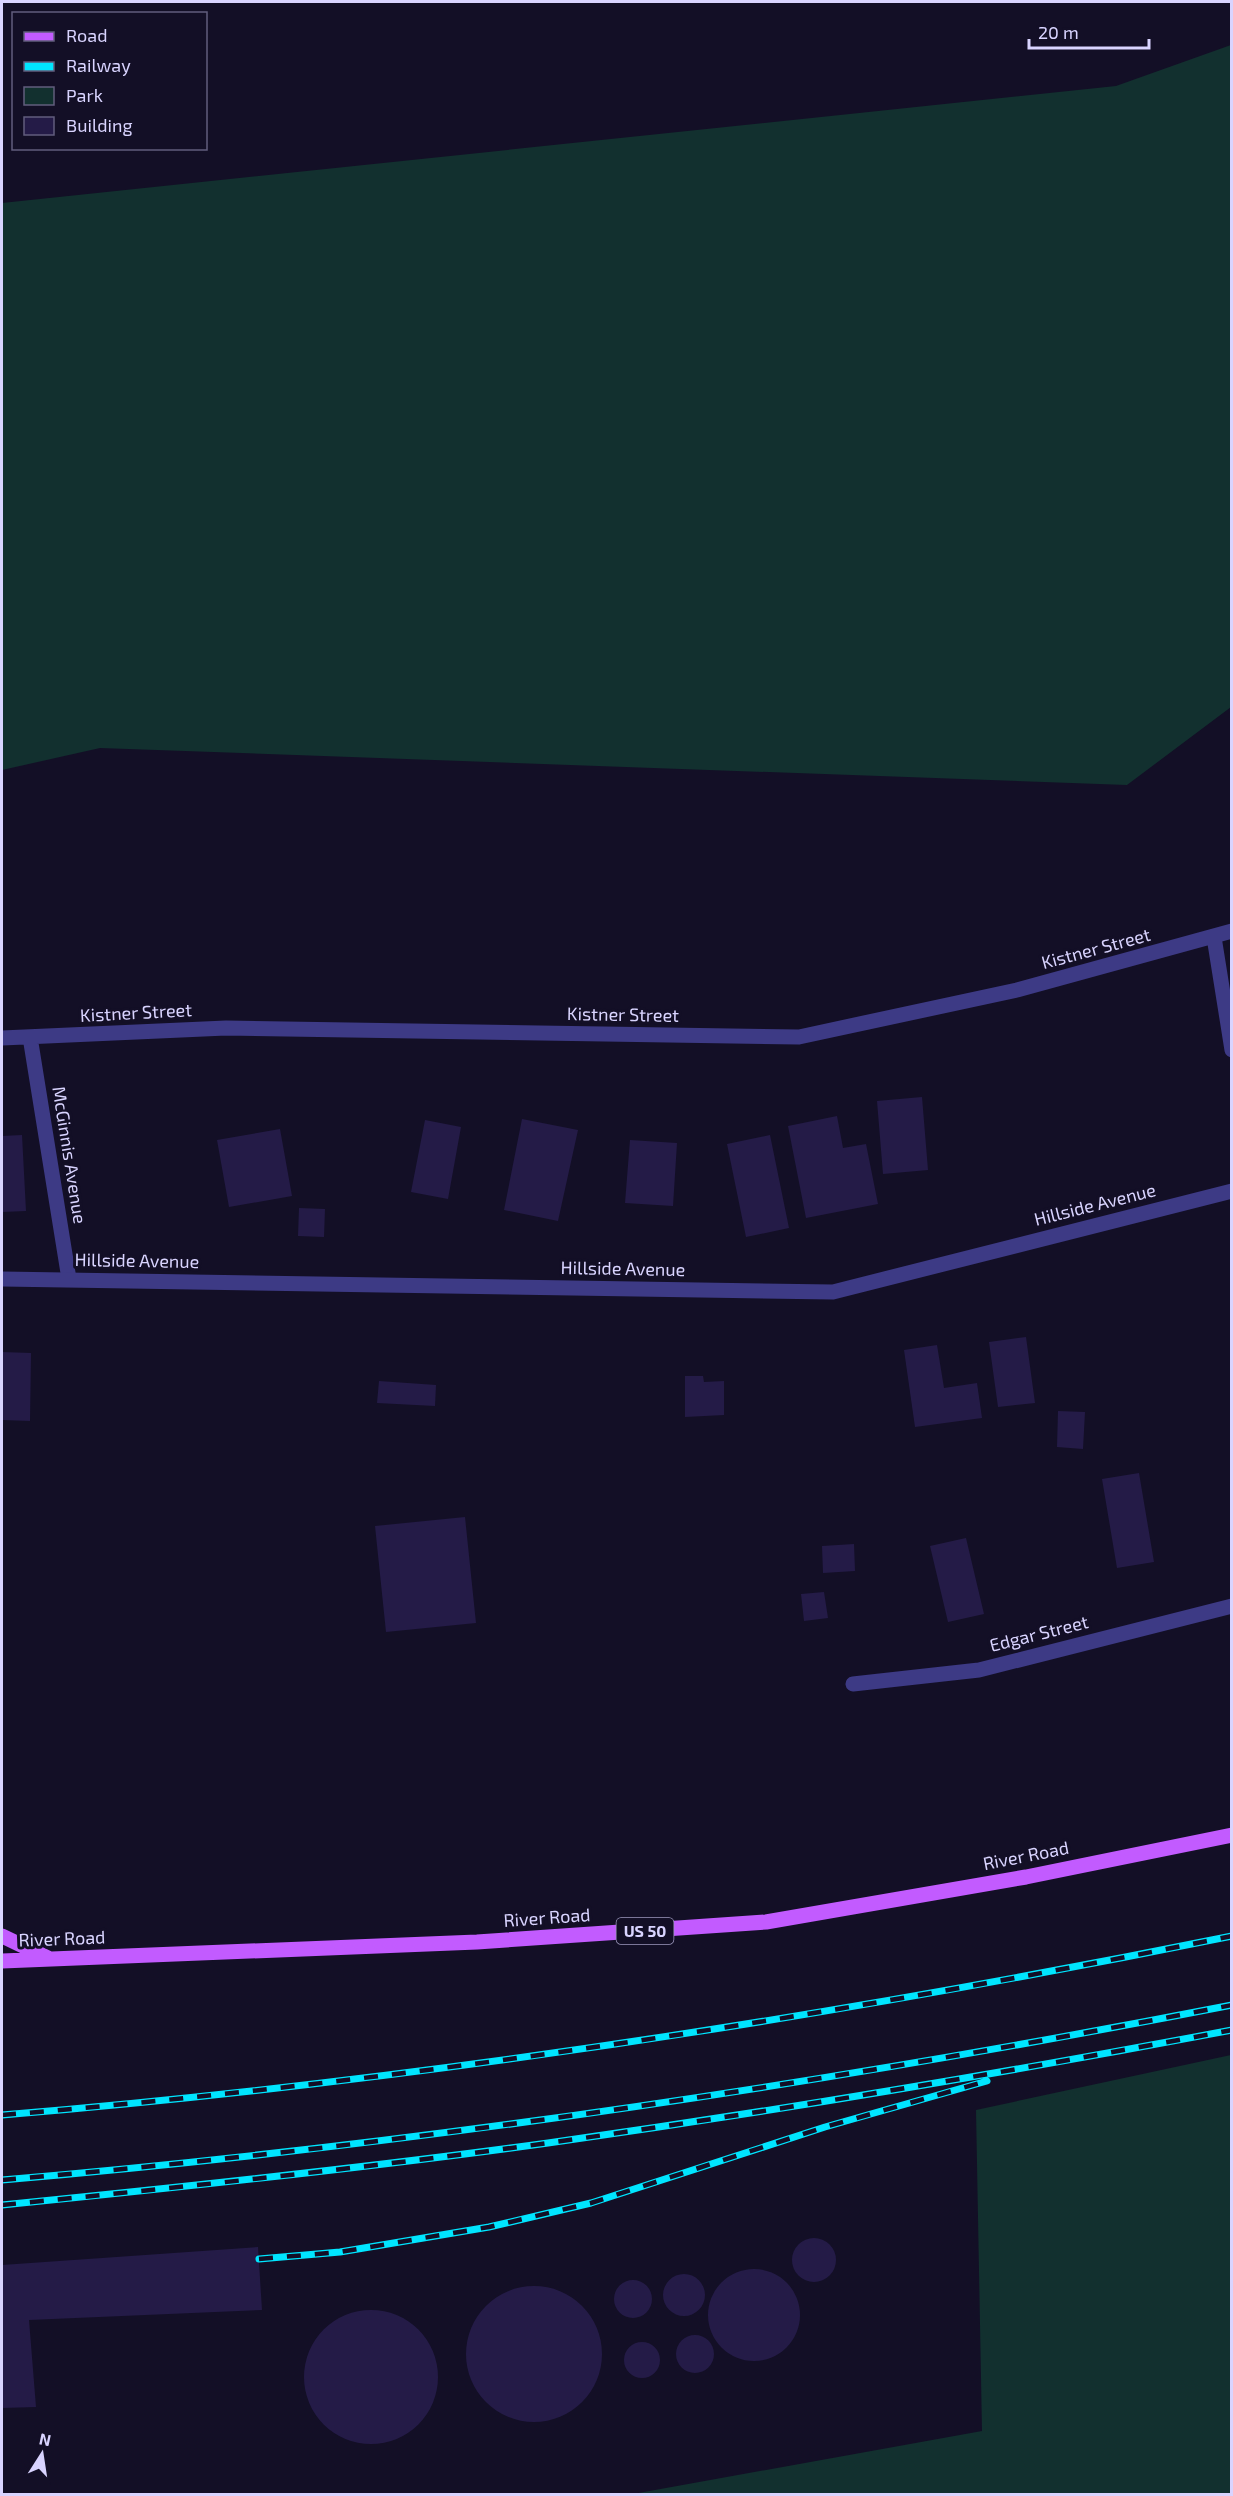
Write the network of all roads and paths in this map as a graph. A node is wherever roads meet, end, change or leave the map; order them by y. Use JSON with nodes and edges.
{"nodes":[{"id":1,"x":1232,"y":931,"type":"edge"},
{"id":2,"x":1214,"y":937,"type":"junction"},
{"id":3,"x":30,"y":1037,"type":"junction"},
{"id":4,"x":2,"y":1038,"type":"edge"},
{"id":5,"x":1232,"y":1050,"type":"edge"},
{"id":6,"x":1232,"y":1191,"type":"edge"},
{"id":7,"x":2,"y":1279,"type":"edge"},
{"id":8,"x":69,"y":1279,"type":"junction"},
{"id":9,"x":1232,"y":1606,"type":"edge"},
{"id":10,"x":853,"y":1684,"type":"dead end"},
{"id":11,"x":1232,"y":1835,"type":"edge"},
{"id":12,"x":2,"y":1936,"type":"edge"},
{"id":13,"x":50,"y":1959,"type":"junction"},
{"id":14,"x":2,"y":1961,"type":"edge"}],
"edges":[{"from":1,"to":2,"type":"street","name":"Kistner Street"},
{"from":2,"to":3,"type":"street","name":"Kistner Street"},
{"from":2,"to":5,"type":"street"},
{"from":3,"to":4,"type":"street","name":"Kistner Street"},
{"from":3,"to":8,"type":"street","name":"McGinnis Avenue"},
{"from":6,"to":8,"type":"street","name":"Hillside Avenue"},
{"from":7,"to":8,"type":"street","name":"Hillside Avenue"},
{"from":9,"to":10,"type":"street","name":"Edgar Street"},
{"from":11,"to":13,"type":"main road","name":"River Road","number":"US 50"},
{"from":12,"to":13,"type":"main road"},
{"from":13,"to":14,"type":"main road","name":"River Road","number":"US 50"}]}
